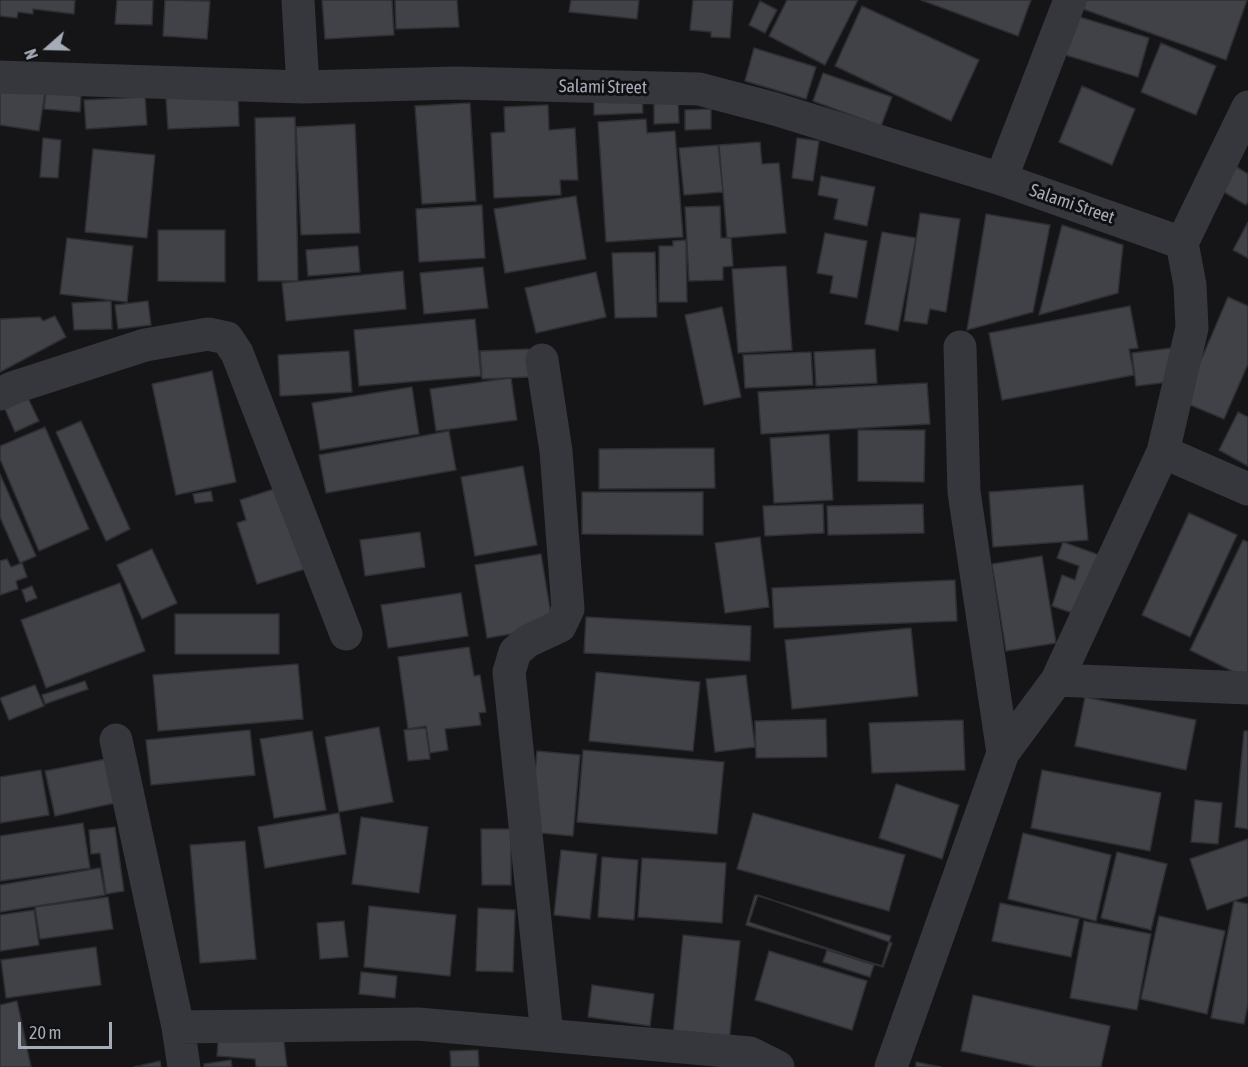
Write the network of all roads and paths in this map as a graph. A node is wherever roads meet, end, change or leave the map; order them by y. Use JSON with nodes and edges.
{"nodes":[{"id":1,"x":298,"y":0,"type":"edge"},
{"id":2,"x":1070,"y":0,"type":"edge"},
{"id":3,"x":0,"y":77,"type":"edge"},
{"id":4,"x":303,"y":87,"type":"junction"},
{"id":5,"x":1248,"y":107,"type":"edge"},
{"id":6,"x":1001,"y":179,"type":"junction"},
{"id":7,"x":1182,"y":243,"type":"junction"},
{"id":8,"x":960,"y":347,"type":"dead end"},
{"id":9,"x":542,"y":360,"type":"dead end"},
{"id":10,"x":0,"y":394,"type":"edge"},
{"id":11,"x":1163,"y":452,"type":"junction"},
{"id":12,"x":1248,"y":489,"type":"edge"},
{"id":13,"x":346,"y":634,"type":"dead end"},
{"id":14,"x":1057,"y":680,"type":"junction"},
{"id":15,"x":1248,"y":688,"type":"edge"},
{"id":16,"x":116,"y":740,"type":"dead end"},
{"id":17,"x":1004,"y":753,"type":"junction"},
{"id":18,"x":178,"y":1027,"type":"junction"},
{"id":19,"x":547,"y":1035,"type":"junction"},
{"id":20,"x":184,"y":1067,"type":"edge"},
{"id":21,"x":778,"y":1067,"type":"edge"},
{"id":22,"x":891,"y":1067,"type":"edge"}],
"edges":[{"from":1,"to":4,"type":"street"},
{"from":2,"to":6,"type":"street"},
{"from":3,"to":4,"type":"street","name":"Salami Street"},
{"from":4,"to":6,"type":"street","name":"Salami Street"},
{"from":5,"to":7,"type":"street"},
{"from":6,"to":7,"type":"street","name":"Salami Street"},
{"from":7,"to":11,"type":"street"},
{"from":8,"to":17,"type":"street"},
{"from":9,"to":19,"type":"street"},
{"from":10,"to":13,"type":"street"},
{"from":11,"to":12,"type":"street"},
{"from":11,"to":14,"type":"street"},
{"from":14,"to":15,"type":"street"},
{"from":14,"to":17,"type":"street"},
{"from":16,"to":18,"type":"street"},
{"from":17,"to":22,"type":"street"},
{"from":18,"to":19,"type":"street"},
{"from":18,"to":20,"type":"street"},
{"from":19,"to":21,"type":"street"}]}
